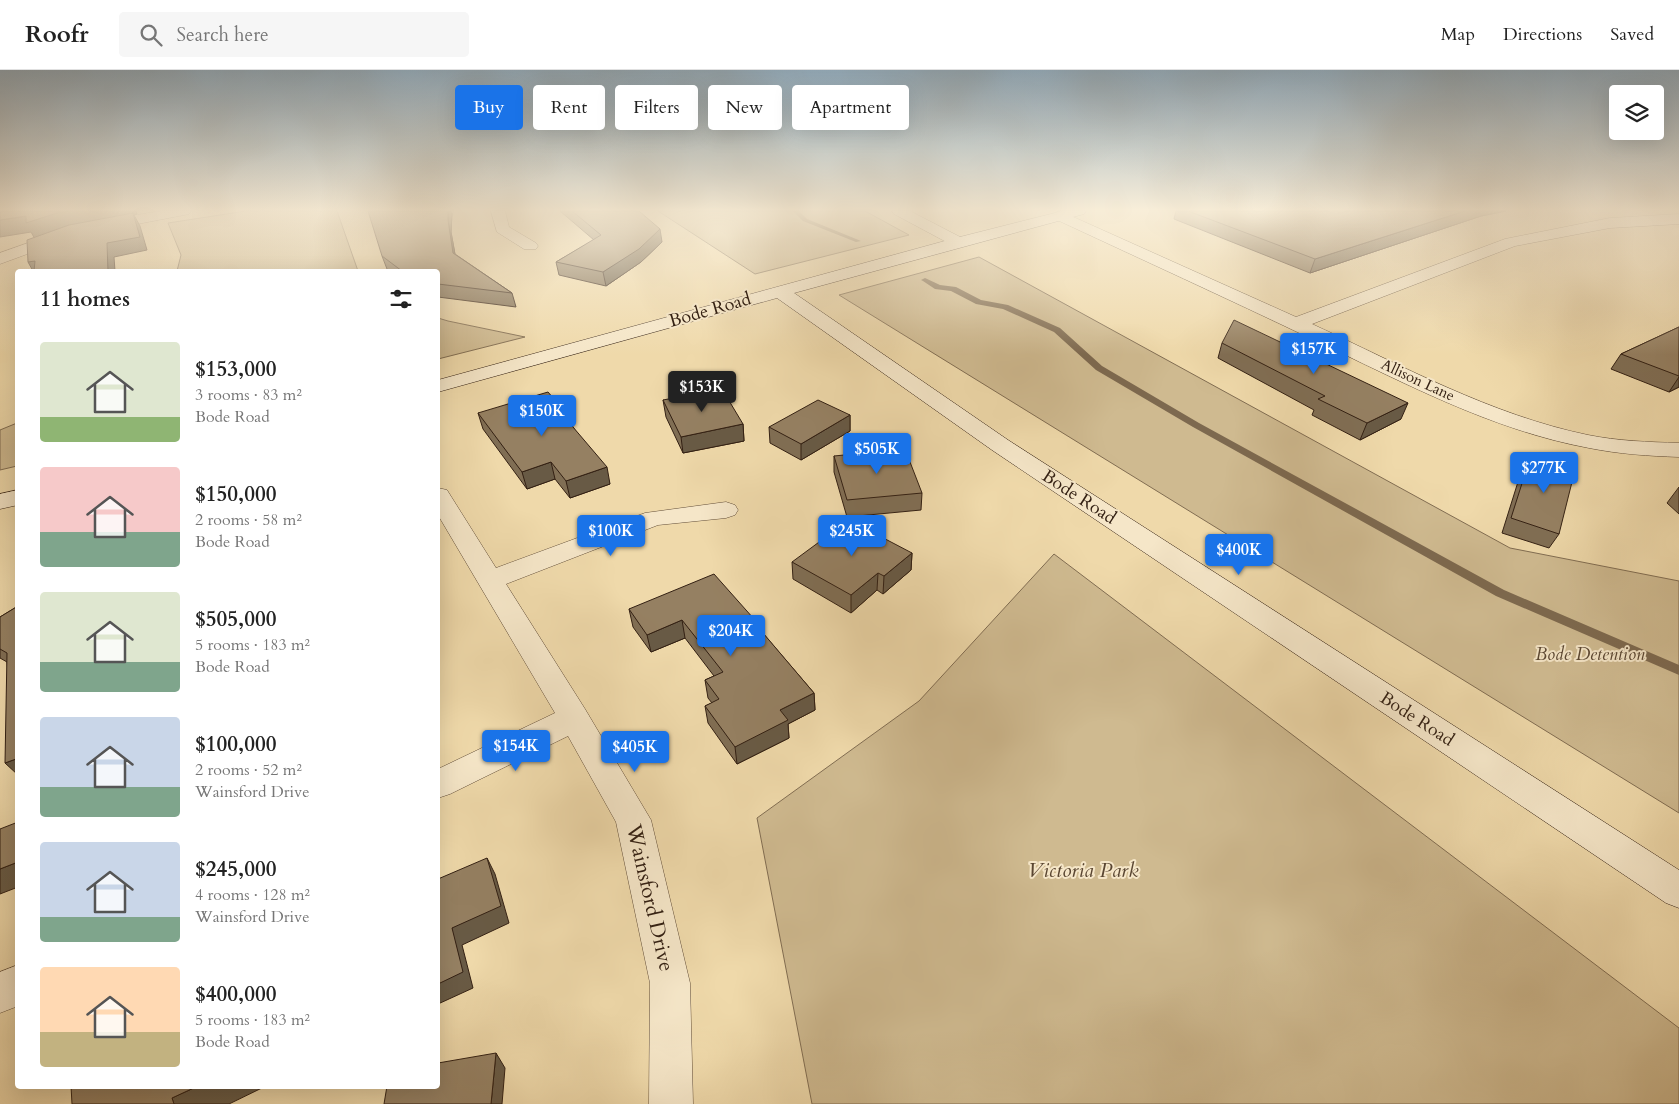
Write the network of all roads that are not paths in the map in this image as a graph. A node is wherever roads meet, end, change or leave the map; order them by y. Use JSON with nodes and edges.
{"nodes":[{"id":1,"x":895,"y":259,"type":"edge"},
{"id":2,"x":1155,"y":259,"type":"edge"},
{"id":3,"x":1466,"y":259,"type":"edge"},
{"id":4,"x":778,"y":291,"type":"junction"},
{"id":5,"x":1296,"y":324,"type":"junction"},
{"id":6,"x":440,"y":385,"type":"edge"},
{"id":7,"x":1679,"y":450,"type":"edge"},
{"id":8,"x":15,"y":498,"type":"edge"},
{"id":9,"x":440,"y":498,"type":"edge"},
{"id":10,"x":0,"y":502,"type":"edge"},
{"id":11,"x":726,"y":510,"type":"dead end"},
{"id":12,"x":490,"y":580,"type":"junction"},
{"id":13,"x":574,"y":718,"type":"junction"},
{"id":14,"x":440,"y":783,"type":"edge"},
{"id":15,"x":1679,"y":891,"type":"edge"},
{"id":16,"x":15,"y":986,"type":"edge"},
{"id":17,"x":0,"y":993,"type":"edge"},
{"id":18,"x":672,"y":1104,"type":"edge"}],
"edges":[{"from":1,"to":4,"type":"street"},
{"from":2,"to":5,"type":"street","name":"Allison Lane"},
{"from":3,"to":5,"type":"street"},
{"from":4,"to":6,"type":"street","name":"Bode Road"},
{"from":4,"to":15,"type":"street","name":"Bode Road"},
{"from":5,"to":7,"type":"street","name":"Allison Lane"},
{"from":8,"to":10,"type":"street"},
{"from":9,"to":12,"type":"street","name":"Wainsford Drive"},
{"from":11,"to":12,"type":"street"},
{"from":12,"to":13,"type":"street","name":"Wainsford Drive"},
{"from":13,"to":14,"type":"street"},
{"from":13,"to":18,"type":"street","name":"Wainsford Drive"},
{"from":16,"to":17,"type":"street"}]}
